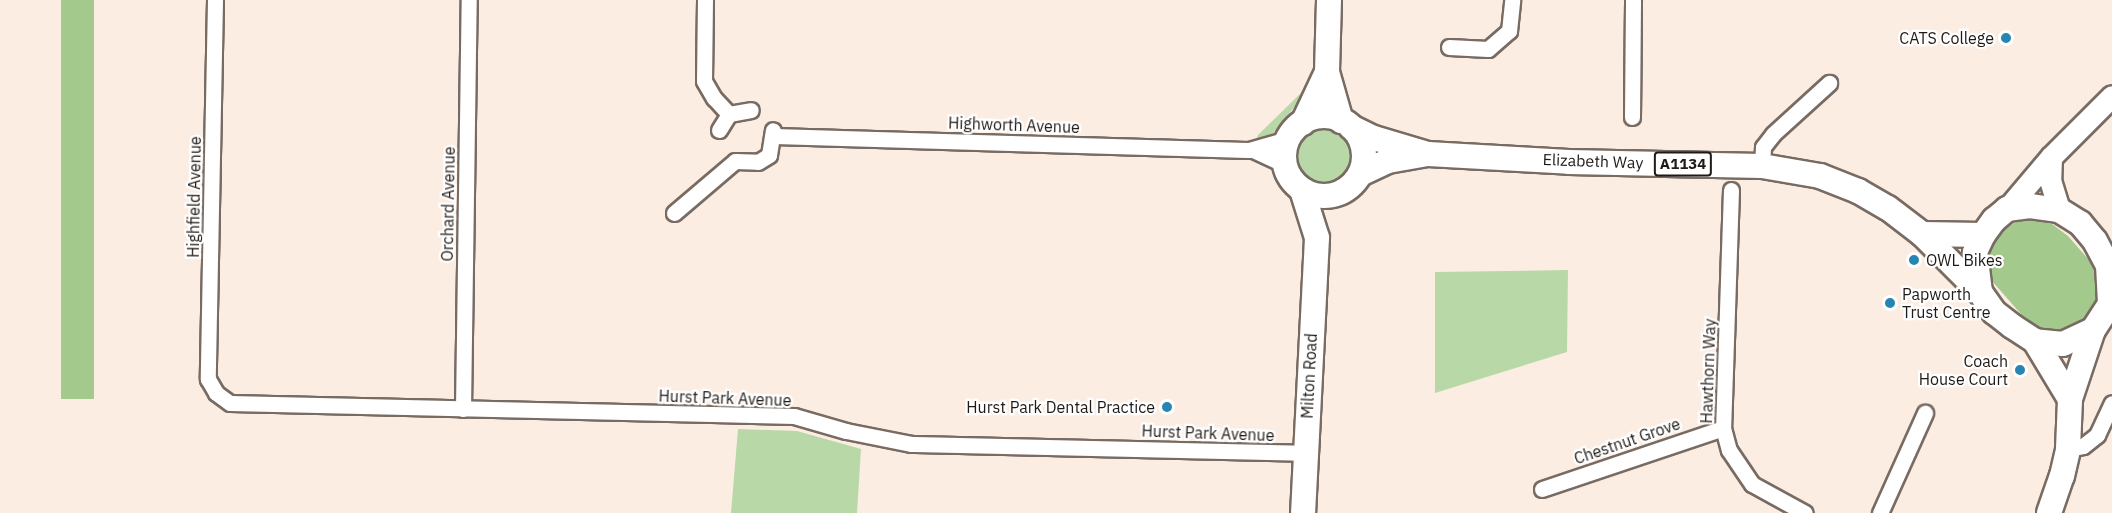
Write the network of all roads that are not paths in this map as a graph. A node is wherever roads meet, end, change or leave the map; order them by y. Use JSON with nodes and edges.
{"nodes":[{"id":1,"x":216,"y":0,"type":"edge"},
{"id":2,"x":469,"y":0,"type":"edge"},
{"id":3,"x":705,"y":0,"type":"edge"},
{"id":4,"x":1329,"y":0,"type":"edge"},
{"id":5,"x":1512,"y":0,"type":"edge"},
{"id":6,"x":1633,"y":0,"type":"edge"},
{"id":7,"x":1449,"y":47,"type":"dead end"},
{"id":8,"x":1327,"y":72,"type":"junction"},
{"id":9,"x":1829,"y":83,"type":"dead end"},
{"id":10,"x":2112,"y":96,"type":"edge"},
{"id":11,"x":751,"y":110,"type":"dead end"},
{"id":12,"x":729,"y":114,"type":"junction"},
{"id":13,"x":1632,"y":117,"type":"dead end"},
{"id":14,"x":1346,"y":124,"type":"junction"},
{"id":15,"x":719,"y":130,"type":"dead end"},
{"id":16,"x":1296,"y":131,"type":"junction"},
{"id":17,"x":1252,"y":150,"type":"junction"},
{"id":18,"x":1428,"y":154,"type":"junction"},
{"id":19,"x":2051,"y":156,"type":"junction"},
{"id":20,"x":1285,"y":165,"type":"junction"},
{"id":21,"x":1762,"y":166,"type":"junction"},
{"id":22,"x":1360,"y":174,"type":"junction"},
{"id":23,"x":1302,"y":190,"type":"junction"},
{"id":24,"x":1731,"y":190,"type":"dead end"},
{"id":25,"x":1338,"y":194,"type":"junction"},
{"id":26,"x":2007,"y":209,"type":"junction"},
{"id":27,"x":2059,"y":210,"type":"junction"},
{"id":28,"x":674,"y":213,"type":"dead end"},
{"id":29,"x":1922,"y":234,"type":"junction"},
{"id":30,"x":1983,"y":235,"type":"junction"},
{"id":31,"x":1317,"y":238,"type":"junction"},
{"id":32,"x":2103,"y":247,"type":"edge"},
{"id":33,"x":1980,"y":292,"type":"junction"},
{"id":34,"x":2111,"y":303,"type":"edge"},
{"id":35,"x":2093,"y":330,"type":"junction"},
{"id":36,"x":2035,"y":341,"type":"junction"},
{"id":37,"x":216,"y":393,"type":"joint"},
{"id":38,"x":2070,"y":399,"type":"junction"},
{"id":39,"x":2112,"y":403,"type":"edge"},
{"id":40,"x":463,"y":409,"type":"junction"},
{"id":41,"x":1925,"y":413,"type":"dead end"},
{"id":42,"x":1723,"y":428,"type":"junction"},
{"id":43,"x":2068,"y":449,"type":"junction"},
{"id":44,"x":1305,"y":453,"type":"junction"},
{"id":45,"x":1542,"y":489,"type":"dead end"},
{"id":46,"x":1303,"y":513,"type":"edge"},
{"id":47,"x":1805,"y":513,"type":"edge"},
{"id":48,"x":1880,"y":513,"type":"edge"},
{"id":49,"x":2049,"y":513,"type":"edge"}],
"edges":[{"from":1,"to":37,"type":"street","name":"Highfield Avenue"},
{"from":2,"to":40,"type":"street","name":"Orchard Avenue"},
{"from":3,"to":12,"type":"street"},
{"from":4,"to":8,"type":"main road"},
{"from":5,"to":7,"type":"street"},
{"from":6,"to":13,"type":"street"},
{"from":8,"to":14,"type":"main road"},
{"from":8,"to":16,"type":"main road"},
{"from":9,"to":21,"type":"street"},
{"from":10,"to":19,"type":"street"},
{"from":11,"to":12,"type":"street"},
{"from":12,"to":15,"type":"street"},
{"from":14,"to":16,"type":"main road","number":"A1134"},
{"from":14,"to":18,"type":"main road","name":"Elizabeth Way","number":"A1134"},
{"from":14,"to":22,"type":"main road"},
{"from":16,"to":17,"type":"street","name":"Highworth Avenue"},
{"from":16,"to":20,"type":"main road"},
{"from":17,"to":20,"type":"street","name":"Highworth Avenue"},
{"from":17,"to":28,"type":"street","name":"Highworth Avenue"},
{"from":18,"to":21,"type":"main road","name":"Elizabeth Way","number":"A1134"},
{"from":18,"to":22,"type":"main road","name":"Elizabeth Way","number":"A1134"},
{"from":19,"to":26,"type":"street"},
{"from":19,"to":27,"type":"street"},
{"from":20,"to":23,"type":"main road","number":"A1134"},
{"from":21,"to":29,"type":"main road","name":"Elizabeth Way","number":"A1134"},
{"from":22,"to":25,"type":"main road","number":"A1134"},
{"from":23,"to":25,"type":"main road"},
{"from":23,"to":31,"type":"main road","name":"Milton Road","number":"A1134"},
{"from":24,"to":42,"type":"street","name":"Hawthorn Way"},
{"from":25,"to":31,"type":"main road","name":"Milton Road","number":"A1134"},
{"from":26,"to":27,"type":"main road"},
{"from":26,"to":30,"type":"main road"},
{"from":27,"to":32,"type":"main road"},
{"from":29,"to":30,"type":"main road"},
{"from":29,"to":33,"type":"main road","name":"Elizabeth Way","number":"A1134"},
{"from":30,"to":33,"type":"main road"},
{"from":31,"to":44,"type":"main road","name":"Milton Road","number":"A1134"},
{"from":32,"to":34,"type":"main road"},
{"from":33,"to":36,"type":"main road"},
{"from":34,"to":35,"type":"main road"},
{"from":35,"to":36,"type":"main road"},
{"from":35,"to":38,"type":"main road"},
{"from":36,"to":38,"type":"main road"},
{"from":37,"to":40,"type":"street","name":"Hurst Park Avenue"},
{"from":38,"to":43,"type":"main road"},
{"from":39,"to":43,"type":"street"},
{"from":40,"to":44,"type":"street","name":"Hurst Park Avenue"},
{"from":41,"to":48,"type":"street"},
{"from":42,"to":45,"type":"street","name":"Chestnut Grove"},
{"from":42,"to":47,"type":"street","name":"Hawthorn Way"},
{"from":43,"to":49,"type":"main road"},
{"from":44,"to":46,"type":"main road","name":"Milton Road","number":"A1134"}]}
